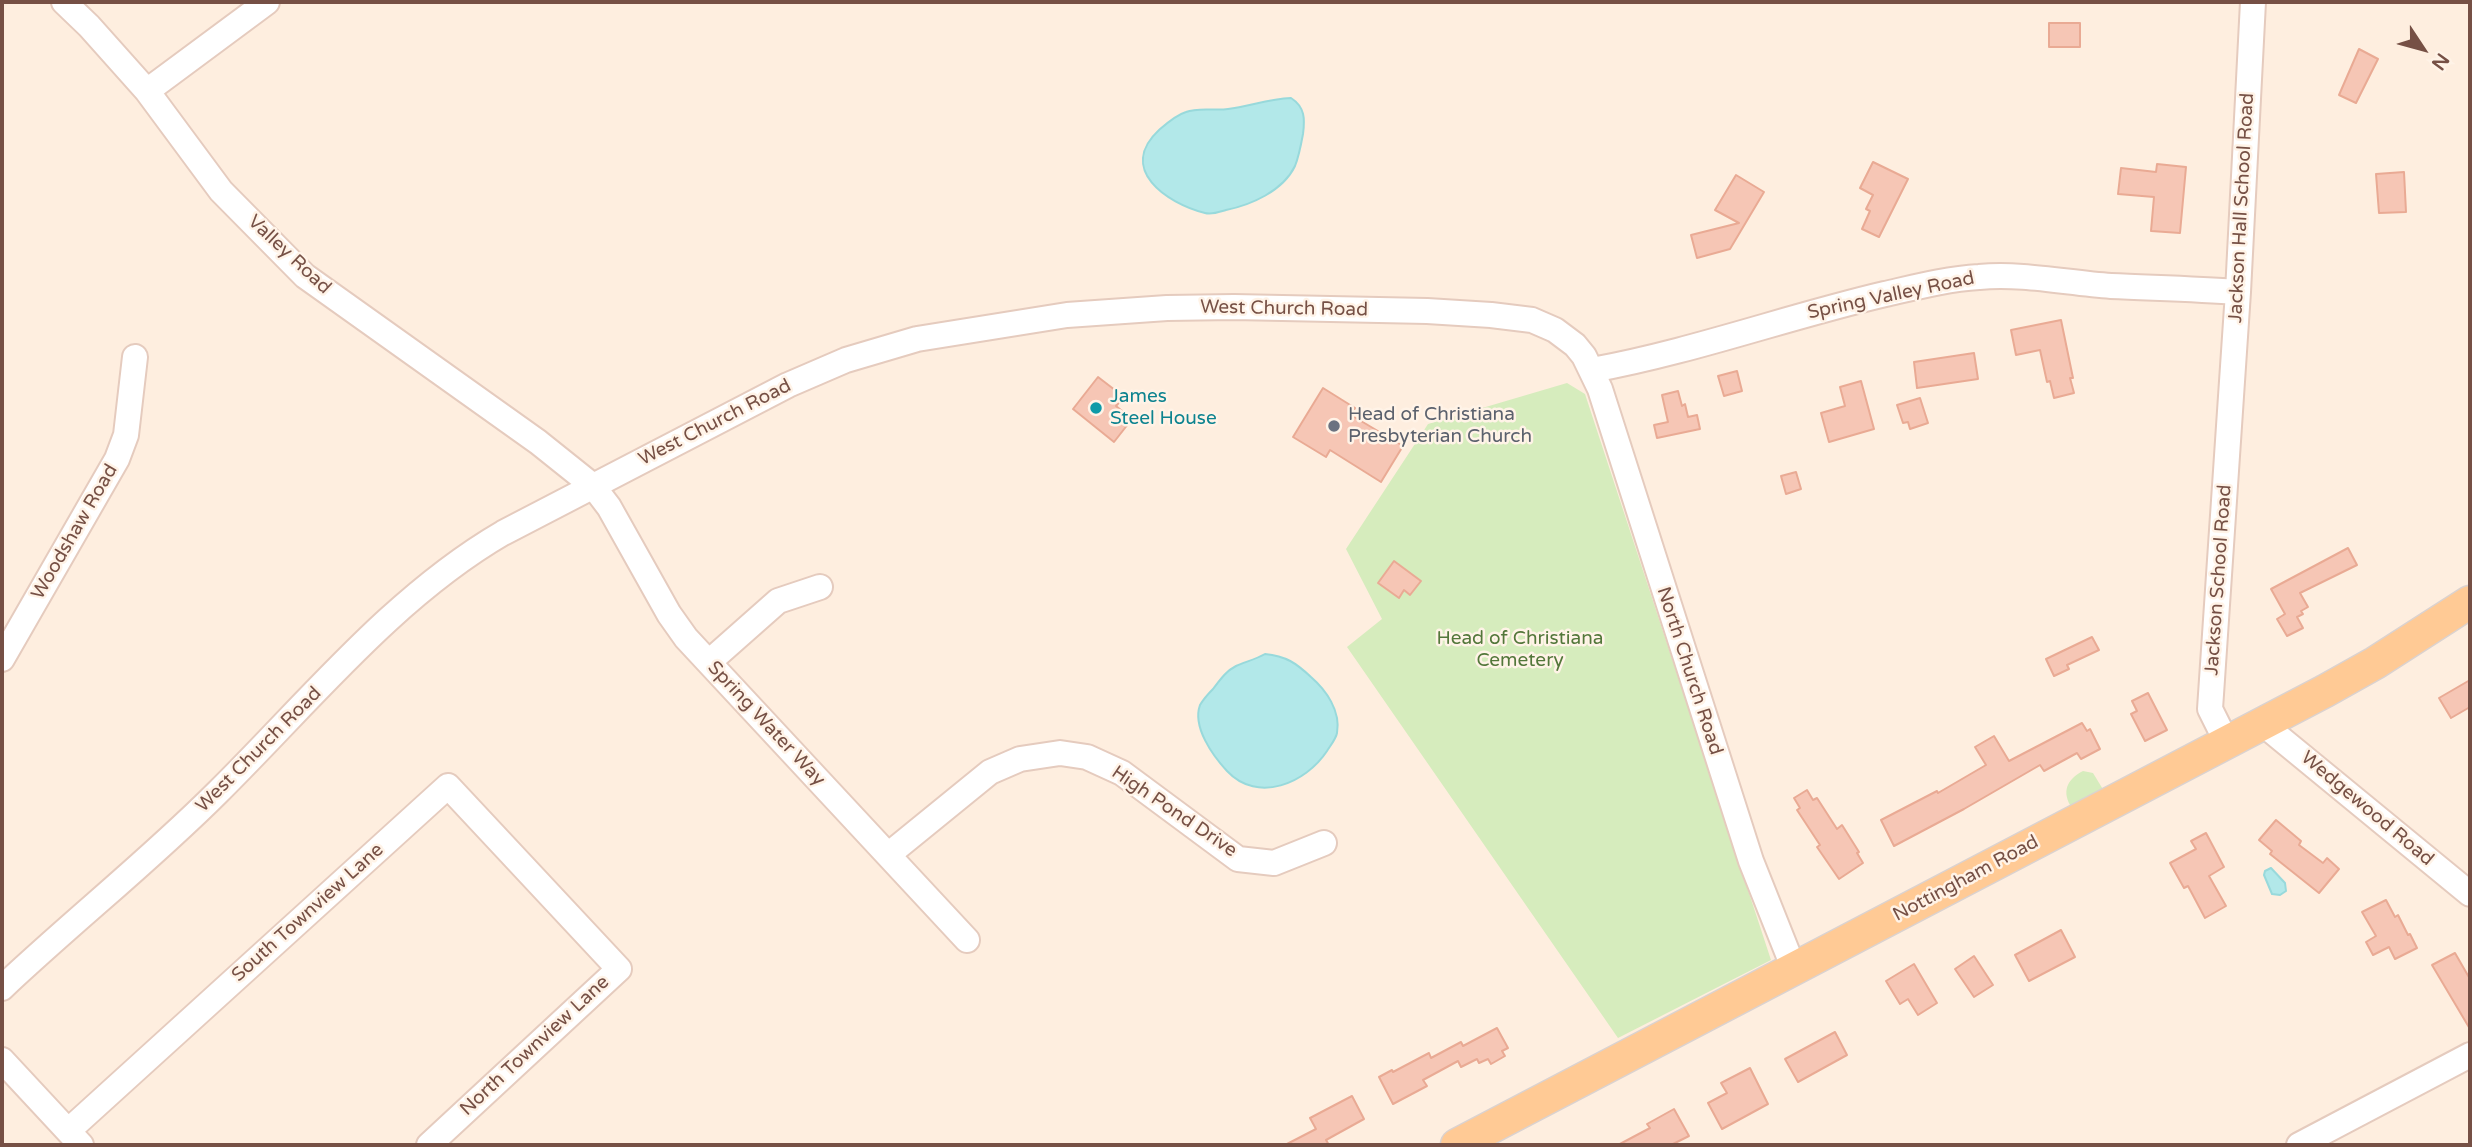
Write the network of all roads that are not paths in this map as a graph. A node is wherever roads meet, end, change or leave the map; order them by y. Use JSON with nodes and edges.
{"nodes":[{"id":1,"x":64,"y":2,"type":"edge"},
{"id":2,"x":267,"y":2,"type":"edge"},
{"id":3,"x":2253,"y":2,"type":"edge"},
{"id":4,"x":146,"y":91,"type":"junction"},
{"id":5,"x":2238,"y":292,"type":"junction"},
{"id":6,"x":135,"y":357,"type":"dead end"},
{"id":7,"x":1592,"y":370,"type":"junction"},
{"id":8,"x":2230,"y":414,"type":"joint"},
{"id":9,"x":593,"y":486,"type":"junction"},
{"id":10,"x":820,"y":587,"type":"dead end"},
{"id":11,"x":2470,"y":602,"type":"edge"},
{"id":12,"x":2,"y":659,"type":"edge"},
{"id":13,"x":709,"y":662,"type":"junction"},
{"id":14,"x":2263,"y":724,"type":"junction"},
{"id":15,"x":2227,"y":743,"type":"junction"},
{"id":16,"x":1324,"y":844,"type":"dead end"},
{"id":17,"x":888,"y":855,"type":"junction"},
{"id":18,"x":540,"y":884,"type":"joint"},
{"id":19,"x":2470,"y":894,"type":"edge"},
{"id":20,"x":967,"y":940,"type":"dead end"},
{"id":21,"x":1794,"y":969,"type":"junction"},
{"id":22,"x":2,"y":988,"type":"edge"},
{"id":23,"x":2470,"y":1055,"type":"edge"},
{"id":24,"x":2,"y":1060,"type":"edge"},
{"id":25,"x":74,"y":1138,"type":"edge"},
{"id":26,"x":429,"y":1145,"type":"edge"},
{"id":27,"x":1457,"y":1145,"type":"edge"},
{"id":28,"x":2299,"y":1145,"type":"edge"}],
"edges":[{"from":1,"to":4,"type":"street","name":"Valley Road"},
{"from":2,"to":4,"type":"street"},
{"from":3,"to":5,"type":"street","name":"Jackson Hall School Road"},
{"from":4,"to":9,"type":"street","name":"Valley Road"},
{"from":5,"to":7,"type":"street","name":"Spring Valley Road"},
{"from":5,"to":8,"type":"street","name":"Jackson Hall School Road"},
{"from":6,"to":12,"type":"street","name":"Woodshaw Road"},
{"from":7,"to":9,"type":"street","name":"West Church Road"},
{"from":7,"to":21,"type":"street","name":"North Church Road"},
{"from":8,"to":15,"type":"street","name":"Jackson School Road"},
{"from":9,"to":13,"type":"street","name":"Spring Water Way"},
{"from":9,"to":22,"type":"street","name":"West Church Road"},
{"from":10,"to":13,"type":"street"},
{"from":11,"to":14,"type":"main road","name":"Nottingham Road"},
{"from":13,"to":17,"type":"street","name":"Spring Water Way"},
{"from":14,"to":15,"type":"main road","name":"Nottingham Road"},
{"from":14,"to":19,"type":"street","name":"Wedgewood Road"},
{"from":15,"to":21,"type":"main road","name":"Nottingham Road"},
{"from":16,"to":17,"type":"street","name":"High Pond Drive"},
{"from":17,"to":20,"type":"street","name":"Spring Water Way"},
{"from":18,"to":25,"type":"street","name":"South Townview Lane"},
{"from":18,"to":26,"type":"street","name":"North Townview Lane"},
{"from":21,"to":27,"type":"main road","name":"Nottingham Road"},
{"from":23,"to":28,"type":"street"},
{"from":24,"to":25,"type":"street"}]}
